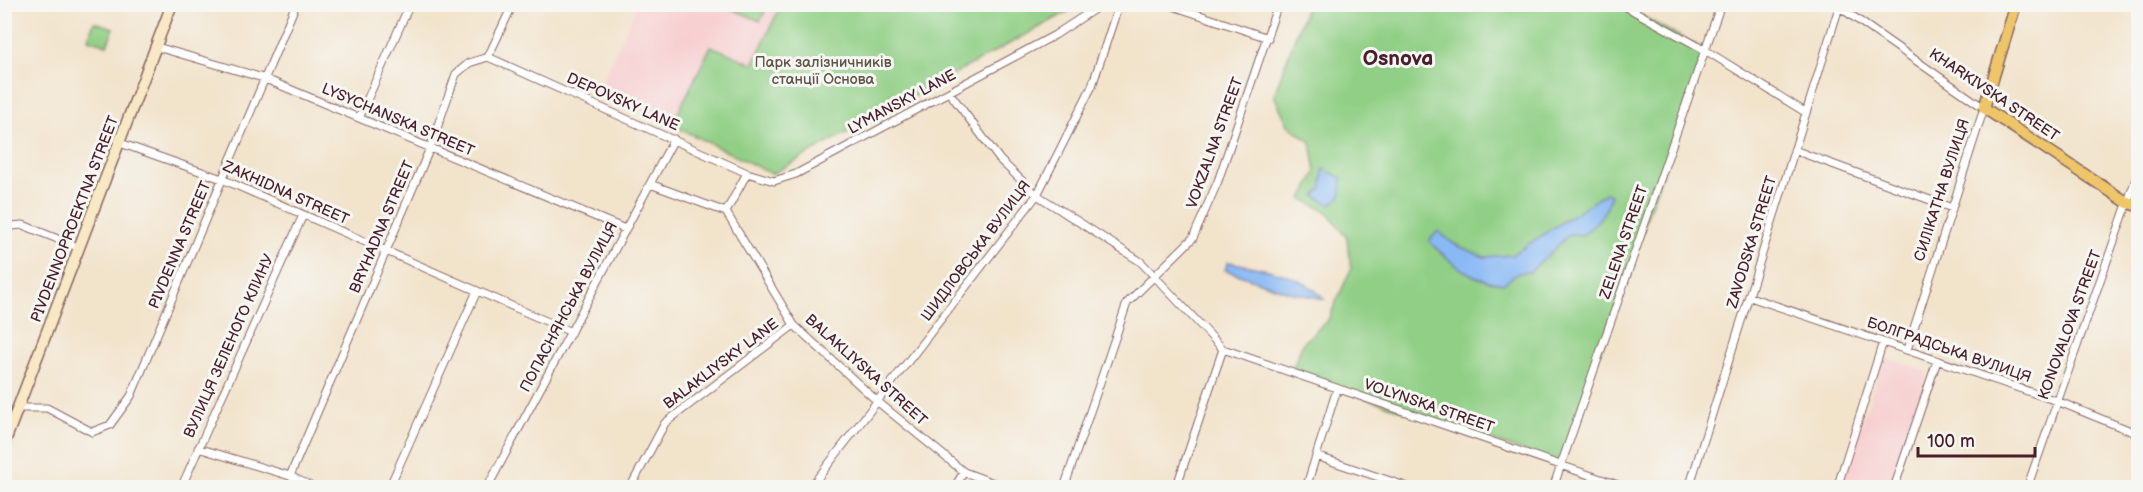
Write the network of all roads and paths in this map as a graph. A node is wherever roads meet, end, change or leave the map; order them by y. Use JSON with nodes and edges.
{"nodes":[{"id":1,"x":172,"y":4,"type":"edge"},
{"id":2,"x":296,"y":4,"type":"edge"},
{"id":3,"x":410,"y":4,"type":"edge"},
{"id":4,"x":513,"y":4,"type":"edge"},
{"id":5,"x":1102,"y":4,"type":"edge"},
{"id":6,"x":1119,"y":4,"type":"edge"},
{"id":7,"x":1167,"y":4,"type":"edge"},
{"id":8,"x":1278,"y":4,"type":"edge"},
{"id":9,"x":1621,"y":4,"type":"edge"},
{"id":10,"x":1721,"y":4,"type":"edge"},
{"id":11,"x":2016,"y":4,"type":"edge"},
{"id":12,"x":1839,"y":5,"type":"edge"},
{"id":13,"x":1268,"y":38,"type":"junction"},
{"id":14,"x":156,"y":47,"type":"junction"},
{"id":15,"x":1705,"y":50,"type":"junction"},
{"id":16,"x":488,"y":57,"type":"junction"},
{"id":17,"x":264,"y":78,"type":"junction"},
{"id":18,"x":949,"y":92,"type":"junction"},
{"id":19,"x":1984,"y":108,"type":"junction"},
{"id":20,"x":1805,"y":112,"type":"junction"},
{"id":21,"x":359,"y":118,"type":"junction"},
{"id":22,"x":674,"y":139,"type":"junction"},
{"id":23,"x":120,"y":143,"type":"junction"},
{"id":24,"x":430,"y":148,"type":"junction"},
{"id":25,"x":1794,"y":150,"type":"junction"},
{"id":26,"x":2139,"y":172,"type":"edge"},
{"id":27,"x":747,"y":173,"type":"junction"},
{"id":28,"x":222,"y":179,"type":"junction"},
{"id":29,"x":650,"y":184,"type":"junction"},
{"id":30,"x":1037,"y":195,"type":"junction"},
{"id":31,"x":2133,"y":204,"type":"edge"},
{"id":32,"x":1952,"y":208,"type":"junction"},
{"id":33,"x":726,"y":212,"type":"junction"},
{"id":34,"x":303,"y":215,"type":"junction"},
{"id":35,"x":625,"y":229,"type":"junction"},
{"id":36,"x":4,"y":234,"type":"edge"},
{"id":37,"x":80,"y":248,"type":"junction"},
{"id":38,"x":386,"y":252,"type":"junction"},
{"id":39,"x":1154,"y":278,"type":"junction"},
{"id":40,"x":477,"y":291,"type":"junction"},
{"id":41,"x":1750,"y":297,"type":"junction"},
{"id":42,"x":794,"y":325,"type":"junction"},
{"id":43,"x":571,"y":332,"type":"junction"},
{"id":44,"x":1883,"y":342,"type":"junction"},
{"id":45,"x":1223,"y":349,"type":"junction"},
{"id":46,"x":1907,"y":350,"type":"junction"},
{"id":47,"x":1937,"y":361,"type":"junction"},
{"id":48,"x":1337,"y":389,"type":"junction"},
{"id":49,"x":2057,"y":401,"type":"junction"},
{"id":50,"x":878,"y":402,"type":"junction"},
{"id":51,"x":18,"y":408,"type":"junction"},
{"id":52,"x":9,"y":418,"type":"edge"},
{"id":53,"x":2139,"y":434,"type":"edge"},
{"id":54,"x":4,"y":444,"type":"edge"},
{"id":55,"x":198,"y":448,"type":"junction"},
{"id":56,"x":1317,"y":456,"type":"junction"},
{"id":57,"x":1561,"y":464,"type":"junction"},
{"id":58,"x":964,"y":472,"type":"junction"},
{"id":59,"x":290,"y":476,"type":"junction"},
{"id":60,"x":181,"y":488,"type":"edge"},
{"id":61,"x":315,"y":488,"type":"edge"},
{"id":62,"x":388,"y":488,"type":"edge"},
{"id":63,"x":487,"y":488,"type":"edge"},
{"id":64,"x":630,"y":488,"type":"edge"},
{"id":65,"x":810,"y":488,"type":"edge"},
{"id":66,"x":954,"y":488,"type":"edge"},
{"id":67,"x":1007,"y":488,"type":"edge"},
{"id":68,"x":1064,"y":488,"type":"edge"},
{"id":69,"x":1176,"y":488,"type":"edge"},
{"id":70,"x":1306,"y":488,"type":"edge"},
{"id":71,"x":1411,"y":488,"type":"edge"},
{"id":72,"x":1553,"y":488,"type":"edge"},
{"id":73,"x":1627,"y":488,"type":"edge"},
{"id":74,"x":1689,"y":488,"type":"edge"},
{"id":75,"x":1836,"y":488,"type":"edge"},
{"id":76,"x":1894,"y":488,"type":"edge"},
{"id":77,"x":2027,"y":488,"type":"edge"}],
"edges":[{"from":1,"to":14,"type":"main road","name":"PIVDENNOPROEKTNA STREET"},
{"from":2,"to":17,"type":"street","name":"PIVDENNA STREET"},
{"from":3,"to":21,"type":"street"},
{"from":4,"to":16,"type":"street"},
{"from":5,"to":18,"type":"street","name":"LYMANSKY LANE"},
{"from":6,"to":30,"type":"street","name":"ШИДЛОВСЬКА ВУЛИЦЯ"},
{"from":7,"to":13,"type":"street"},
{"from":8,"to":13,"type":"street","name":"VOKZALNA STREET"},
{"from":9,"to":15,"type":"street"},
{"from":10,"to":15,"type":"street","name":"ZELENA STREET"},
{"from":11,"to":19,"type":"main road","name":"СИЛІКАТНА ВУЛИЦЯ"},
{"from":12,"to":19,"type":"street","name":"KHARKIVSKA STREET"},
{"from":12,"to":20,"type":"street","name":"ZAVODSKA STREET"},
{"from":13,"to":39,"type":"street","name":"VOKZALNA STREET"},
{"from":14,"to":17,"type":"street","name":"LYSYCHANSKA STREET"},
{"from":14,"to":23,"type":"main road","name":"PIVDENNOPROEKTNA STREET"},
{"from":15,"to":20,"type":"street"},
{"from":15,"to":57,"type":"street","name":"ZELENA STREET"},
{"from":16,"to":22,"type":"street","name":"DEPOVSKY LANE"},
{"from":16,"to":24,"type":"street","name":"BRYHADNA STREET"},
{"from":17,"to":21,"type":"street","name":"LYSYCHANSKA STREET"},
{"from":17,"to":28,"type":"street","name":"PIVDENNA STREET"},
{"from":18,"to":27,"type":"street","name":"LYMANSKY LANE"},
{"from":18,"to":30,"type":"street"},
{"from":19,"to":31,"type":"main road","name":"KHARKIVSKA STREET"},
{"from":19,"to":32,"type":"street","name":"СИЛІКАТНА ВУЛИЦЯ"},
{"from":20,"to":25,"type":"street","name":"ZAVODSKA STREET"},
{"from":21,"to":24,"type":"street","name":"LYSYCHANSKA STREET"},
{"from":22,"to":27,"type":"street","name":"DEPOVSKY LANE"},
{"from":22,"to":29,"type":"street","name":"ПОПАСНЯНСЬКА ВУЛИЦЯ"},
{"from":23,"to":28,"type":"street","name":"ZAKHIDNA STREET"},
{"from":23,"to":37,"type":"main road","name":"PIVDENNOPROEKTNA STREET"},
{"from":24,"to":35,"type":"street","name":"LYSYCHANSKA STREET"},
{"from":24,"to":38,"type":"street","name":"BRYHADNA STREET"},
{"from":25,"to":32,"type":"street"},
{"from":25,"to":41,"type":"street","name":"ZAVODSKA STREET"},
{"from":26,"to":31,"type":"street","name":"KONOVALOVA STREET"},
{"from":27,"to":33,"type":"street"},
{"from":28,"to":34,"type":"street","name":"ZAKHIDNA STREET"},
{"from":28,"to":51,"type":"street","name":"PIVDENNA STREET"},
{"from":29,"to":33,"type":"street"},
{"from":29,"to":35,"type":"street","name":"ПОПАСНЯНСЬКА ВУЛИЦЯ"},
{"from":30,"to":39,"type":"street"},
{"from":30,"to":50,"type":"street","name":"ШИДЛОВСЬКА ВУЛИЦЯ"},
{"from":31,"to":49,"type":"street","name":"KONOVALOVA STREET"},
{"from":32,"to":46,"type":"street","name":"СИЛІКАТНА ВУЛИЦЯ"},
{"from":33,"to":42,"type":"street","name":"BALAKLIYSKA STREET"},
{"from":34,"to":38,"type":"street","name":"ZAKHIDNA STREET"},
{"from":34,"to":55,"type":"street","name":"ВУЛИЦЯ ЗЕЛЕНОГО КЛИНУ"},
{"from":35,"to":43,"type":"street","name":"ПОПАСНЯНСЬКА ВУЛИЦЯ"},
{"from":36,"to":37,"type":"street"},
{"from":37,"to":51,"type":"main road","name":"PIVDENNOPROEKTNA STREET"},
{"from":38,"to":40,"type":"street","name":"ZAKHIDNA STREET"},
{"from":38,"to":59,"type":"street","name":"BRYHADNA STREET"},
{"from":39,"to":45,"type":"street"},
{"from":39,"to":68,"type":"street","name":"VOKZALNA STREET"},
{"from":40,"to":43,"type":"street","name":"ZAKHIDNA STREET"},
{"from":40,"to":62,"type":"street"},
{"from":41,"to":44,"type":"street","name":"БОЛГРАДСЬКА ВУЛИЦЯ"},
{"from":41,"to":74,"type":"street","name":"ZAVODSKA STREET"},
{"from":42,"to":50,"type":"street","name":"BALAKLIYSKA STREET"},
{"from":42,"to":64,"type":"street","name":"BALAKLIYSKY LANE"},
{"from":43,"to":63,"type":"street","name":"ПОПАСНЯНСЬКА ВУЛИЦЯ"},
{"from":44,"to":46,"type":"street","name":"БОЛГРАДСЬКА ВУЛИЦЯ"},
{"from":44,"to":75,"type":"street"},
{"from":45,"to":48,"type":"street","name":"VOLYNSKA STREET"},
{"from":45,"to":69,"type":"street"},
{"from":46,"to":47,"type":"street","name":"БОЛГРАДСЬКА ВУЛИЦЯ"},
{"from":47,"to":49,"type":"street","name":"БОЛГРАДСЬКА ВУЛИЦЯ"},
{"from":47,"to":76,"type":"street"},
{"from":48,"to":56,"type":"street"},
{"from":48,"to":57,"type":"street","name":"VOLYNSKA STREET"},
{"from":49,"to":53,"type":"street","name":"БОЛГРАДСЬКА ВУЛИЦЯ"},
{"from":49,"to":77,"type":"street","name":"KONOVALOVA STREET"},
{"from":50,"to":58,"type":"street","name":"BALAKLIYSKA STREET"},
{"from":50,"to":65,"type":"street","name":"ШИДЛОВСЬКА ВУЛИЦЯ"},
{"from":51,"to":52,"type":"main road","name":"PIVDENNOPROEKTNA STREET"},
{"from":52,"to":54,"type":"main road","name":"PIVDENNOPROEKTNA STREET"},
{"from":55,"to":59,"type":"street"},
{"from":55,"to":60,"type":"street","name":"ВУЛИЦЯ ЗЕЛЕНОГО КЛИНУ"},
{"from":56,"to":70,"type":"street"},
{"from":56,"to":71,"type":"street"},
{"from":57,"to":72,"type":"street","name":"ZELENA STREET"},
{"from":57,"to":73,"type":"street","name":"VOLYNSKA STREET"},
{"from":58,"to":66,"type":"street"},
{"from":58,"to":67,"type":"street","name":"BALAKLIYSKA STREET"},
{"from":59,"to":61,"type":"street"}]}
